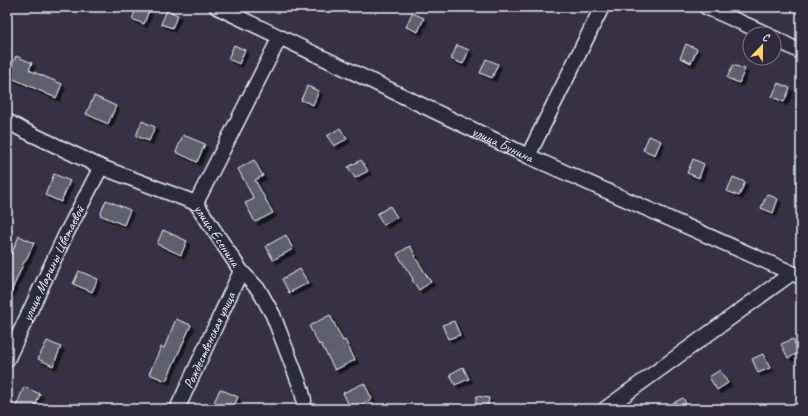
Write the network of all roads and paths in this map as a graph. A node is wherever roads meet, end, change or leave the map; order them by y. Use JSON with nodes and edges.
{"nodes":[{"id":1,"x":217,"y":7,"type":"edge"},
{"id":2,"x":602,"y":7,"type":"edge"},
{"id":3,"x":706,"y":7,"type":"edge"},
{"id":4,"x":748,"y":26,"type":"edge"},
{"id":5,"x":280,"y":37,"type":"junction"},
{"id":6,"x":782,"y":42,"type":"edge"},
{"id":7,"x":801,"y":52,"type":"edge"},
{"id":8,"x":7,"y":121,"type":"edge"},
{"id":9,"x":528,"y":156,"type":"junction"},
{"id":10,"x":100,"y":167,"type":"junction"},
{"id":11,"x":196,"y":203,"type":"junction"},
{"id":12,"x":241,"y":271,"type":"junction"},
{"id":13,"x":797,"y":275,"type":"edge"},
{"id":14,"x":7,"y":360,"type":"edge"},
{"id":15,"x":176,"y":409,"type":"edge"},
{"id":16,"x":304,"y":409,"type":"edge"},
{"id":17,"x":605,"y":409,"type":"edge"}],
"edges":[{"from":1,"to":5,"type":"street","name":"улица Бунина"},
{"from":2,"to":9,"type":"street"},
{"from":3,"to":4,"type":"street"},
{"from":5,"to":9,"type":"street","name":"улица Бунина"},
{"from":5,"to":11,"type":"street"},
{"from":6,"to":7,"type":"street"},
{"from":8,"to":10,"type":"street","name":"улица Есенина"},
{"from":9,"to":13,"type":"street","name":"улица Бунина"},
{"from":10,"to":11,"type":"street","name":"улица Есенина"},
{"from":10,"to":14,"type":"street","name":"улица Марины Цветаевой"},
{"from":11,"to":12,"type":"street","name":"улица Есенина"},
{"from":12,"to":15,"type":"street","name":"Рождественская улица"},
{"from":12,"to":16,"type":"street","name":"улица Есенина"},
{"from":13,"to":17,"type":"street","name":"улица Бунина"}]}
